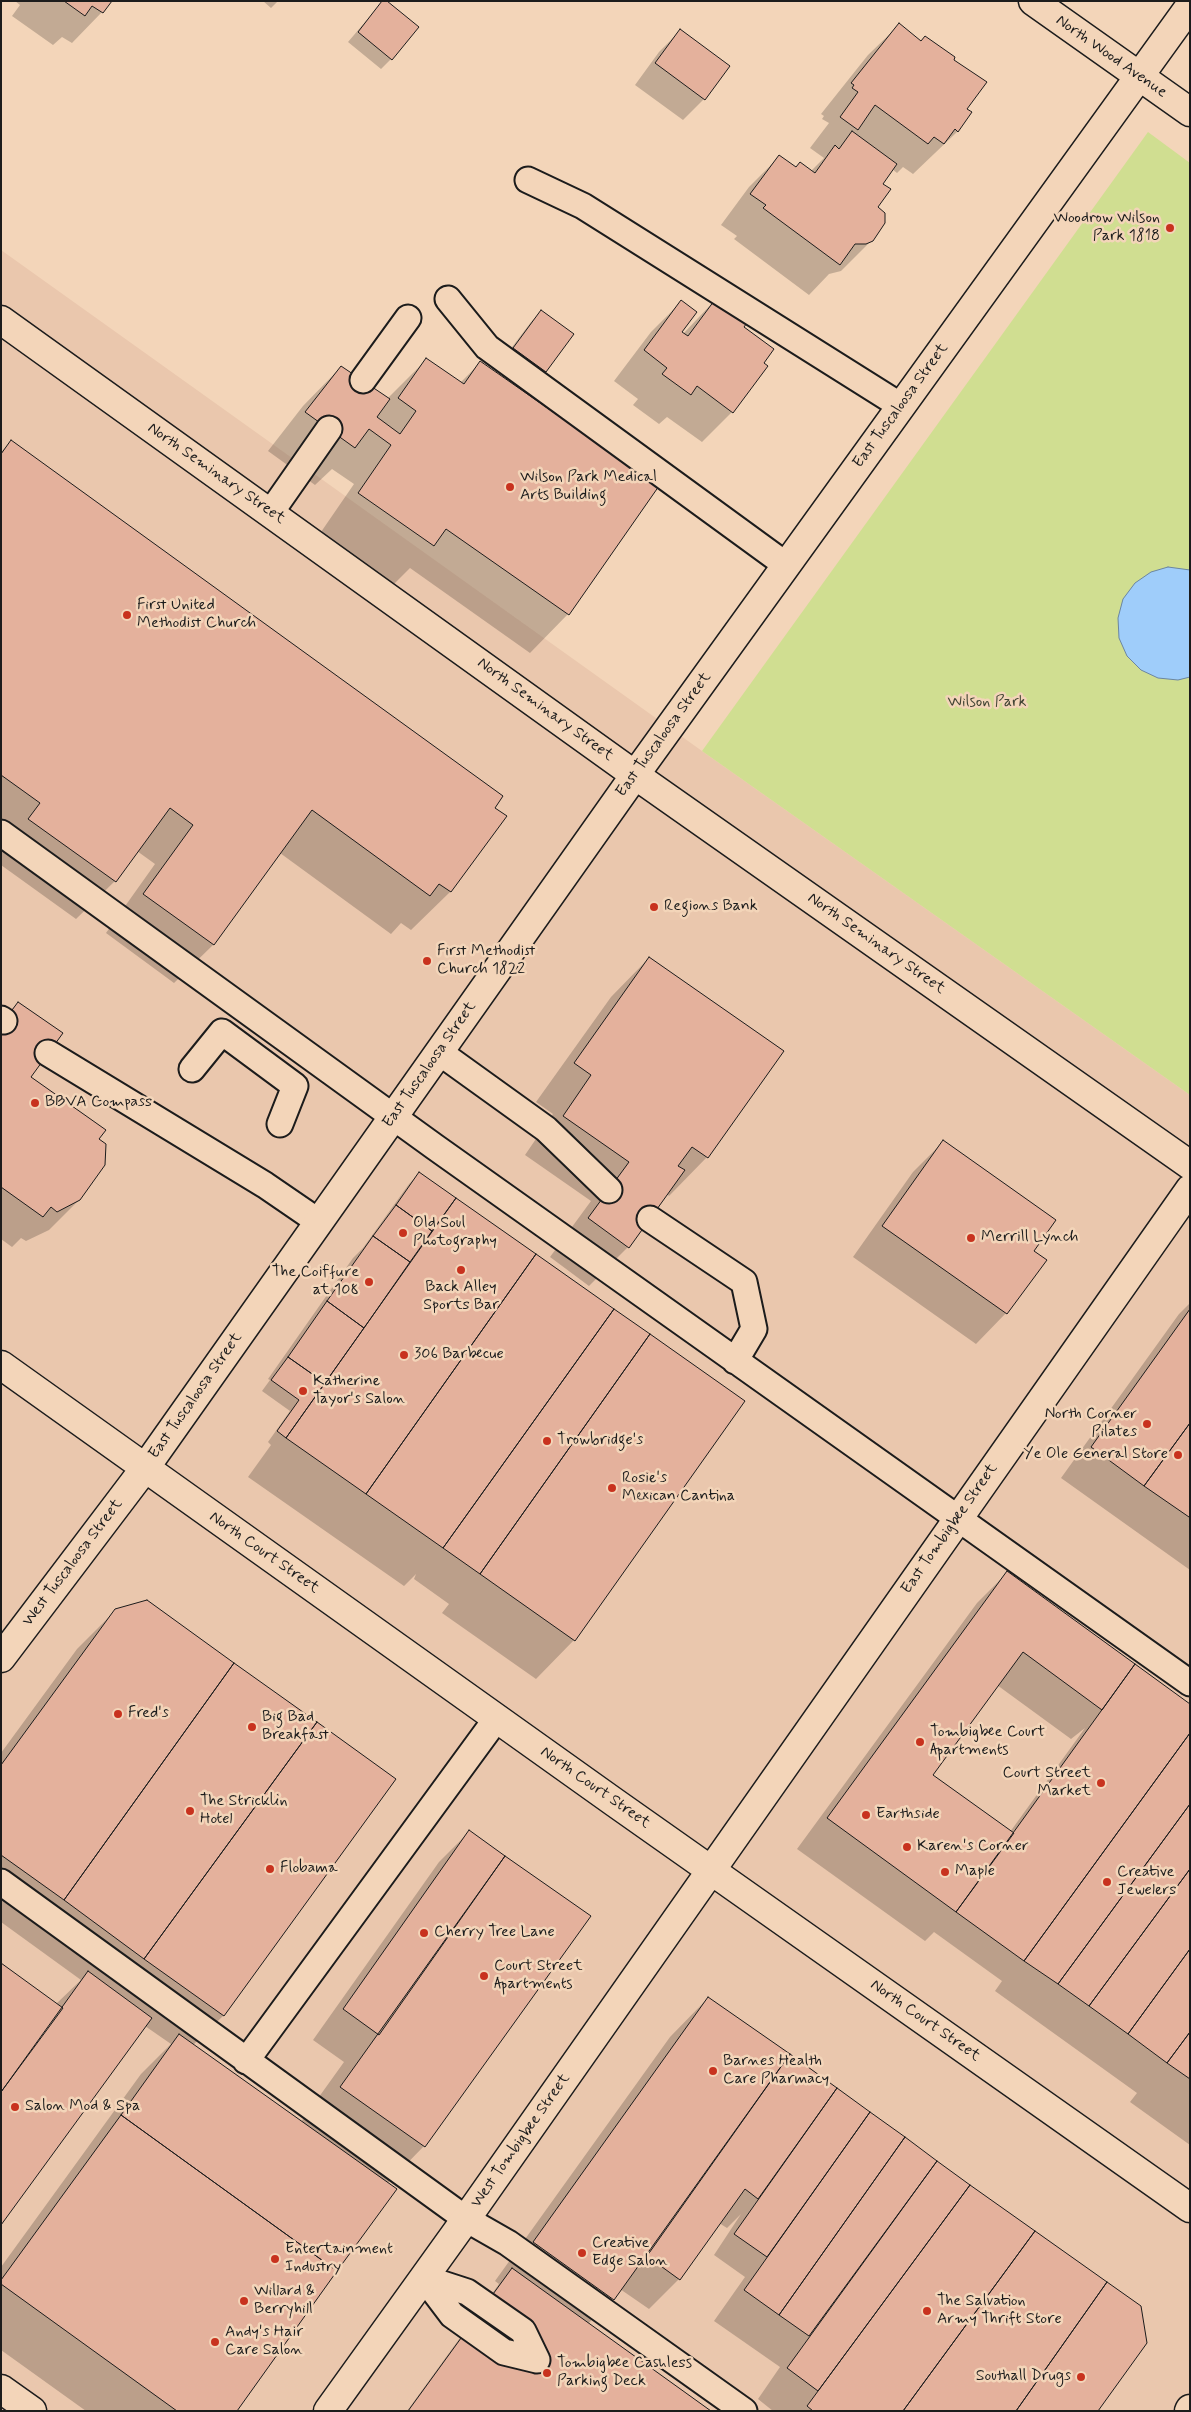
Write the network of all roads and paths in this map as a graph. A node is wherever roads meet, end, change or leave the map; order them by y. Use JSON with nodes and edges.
{"nodes":[{"id":1,"x":1033,"y":1,"type":"edge"},
{"id":2,"x":1190,"y":6,"type":"edge"},
{"id":3,"x":1139,"y":76,"type":"junction"},
{"id":4,"x":1190,"y":112,"type":"edge"},
{"id":5,"x":528,"y":180,"type":"dead end"},
{"id":6,"x":448,"y":299,"type":"dead end"},
{"id":7,"x":408,"y":318,"type":"dead end"},
{"id":8,"x":1,"y":320,"type":"edge"},
{"id":9,"x":363,"y":380,"type":"dead end"},
{"id":10,"x":901,"y":406,"type":"junction"},
{"id":11,"x":329,"y":429,"type":"dead end"},
{"id":12,"x":271,"y":512,"type":"junction"},
{"id":13,"x":786,"y":565,"type":"junction"},
{"id":14,"x":635,"y":774,"type":"junction"},
{"id":15,"x":1,"y":833,"type":"edge"},
{"id":16,"x":439,"y":1052,"type":"junction"},
{"id":17,"x":48,"y":1054,"type":"dead end"},
{"id":18,"x":192,"y":1070,"type":"dead end"},
{"id":19,"x":394,"y":1116,"type":"junction"},
{"id":20,"x":280,"y":1124,"type":"dead end"},
{"id":21,"x":1190,"y":1165,"type":"edge"},
{"id":22,"x":1190,"y":1189,"type":"edge"},
{"id":23,"x":609,"y":1190,"type":"dead end"},
{"id":24,"x":650,"y":1219,"type":"dead end"},
{"id":25,"x":319,"y":1222,"type":"junction"},
{"id":26,"x":735,"y":1361,"type":"junction"},
{"id":27,"x":1,"y":1365,"type":"edge"},
{"id":28,"x":145,"y":1468,"type":"junction"},
{"id":29,"x":958,"y":1518,"type":"junction"},
{"id":30,"x":1,"y":1658,"type":"edge"},
{"id":31,"x":1190,"y":1683,"type":"edge"},
{"id":32,"x":497,"y":1718,"type":"junction"},
{"id":33,"x":710,"y":1870,"type":"junction"},
{"id":34,"x":1,"y":1882,"type":"edge"},
{"id":35,"x":246,"y":2061,"type":"junction"},
{"id":36,"x":1190,"y":2208,"type":"edge"},
{"id":37,"x":466,"y":2219,"type":"junction"},
{"id":38,"x":1,"y":2389,"type":"edge"},
{"id":39,"x":32,"y":2411,"type":"edge"},
{"id":40,"x":328,"y":2411,"type":"edge"},
{"id":41,"x":744,"y":2411,"type":"edge"}],
"edges":[{"from":1,"to":3,"type":"street","name":"North Wood Avenue"},
{"from":2,"to":3,"type":"street","name":"East Tuscaloosa Street"},
{"from":3,"to":4,"type":"street","name":"North Wood Avenue"},
{"from":3,"to":10,"type":"street","name":"East Tuscaloosa Street"},
{"from":5,"to":10,"type":"lane"},
{"from":6,"to":13,"type":"lane"},
{"from":7,"to":9,"type":"lane"},
{"from":8,"to":12,"type":"street","name":"North Seminary Street"},
{"from":10,"to":13,"type":"street","name":"East Tuscaloosa Street"},
{"from":11,"to":12,"type":"lane"},
{"from":12,"to":14,"type":"street","name":"North Seminary Street"},
{"from":13,"to":14,"type":"street","name":"East Tuscaloosa Street"},
{"from":14,"to":16,"type":"street","name":"East Tuscaloosa Street"},
{"from":14,"to":21,"type":"street","name":"North Seminary Street"},
{"from":15,"to":19,"type":"lane"},
{"from":16,"to":19,"type":"street","name":"East Tuscaloosa Street"},
{"from":16,"to":23,"type":"lane"},
{"from":17,"to":25,"type":"lane"},
{"from":18,"to":20,"type":"lane"},
{"from":19,"to":25,"type":"street","name":"East Tuscaloosa Street"},
{"from":19,"to":26,"type":"lane"},
{"from":22,"to":29,"type":"street","name":"East Tombigbee Street"},
{"from":24,"to":26,"type":"lane"},
{"from":25,"to":28,"type":"street","name":"East Tuscaloosa Street"},
{"from":26,"to":29,"type":"lane"},
{"from":27,"to":28,"type":"street","name":"North Court Street"},
{"from":28,"to":30,"type":"street","name":"West Tuscaloosa Street"},
{"from":28,"to":32,"type":"street","name":"North Court Street"},
{"from":29,"to":31,"type":"lane"},
{"from":29,"to":33,"type":"street","name":"East Tombigbee Street"},
{"from":32,"to":33,"type":"street","name":"North Court Street"},
{"from":32,"to":35,"type":"lane"},
{"from":33,"to":36,"type":"street","name":"North Court Street"},
{"from":33,"to":37,"type":"street","name":"West Tombigbee Street"},
{"from":34,"to":35,"type":"lane"},
{"from":35,"to":37,"type":"lane"},
{"from":37,"to":40,"type":"street","name":"West Tombigbee Street"},
{"from":37,"to":41,"type":"lane"},
{"from":38,"to":39,"type":"street"}]}
